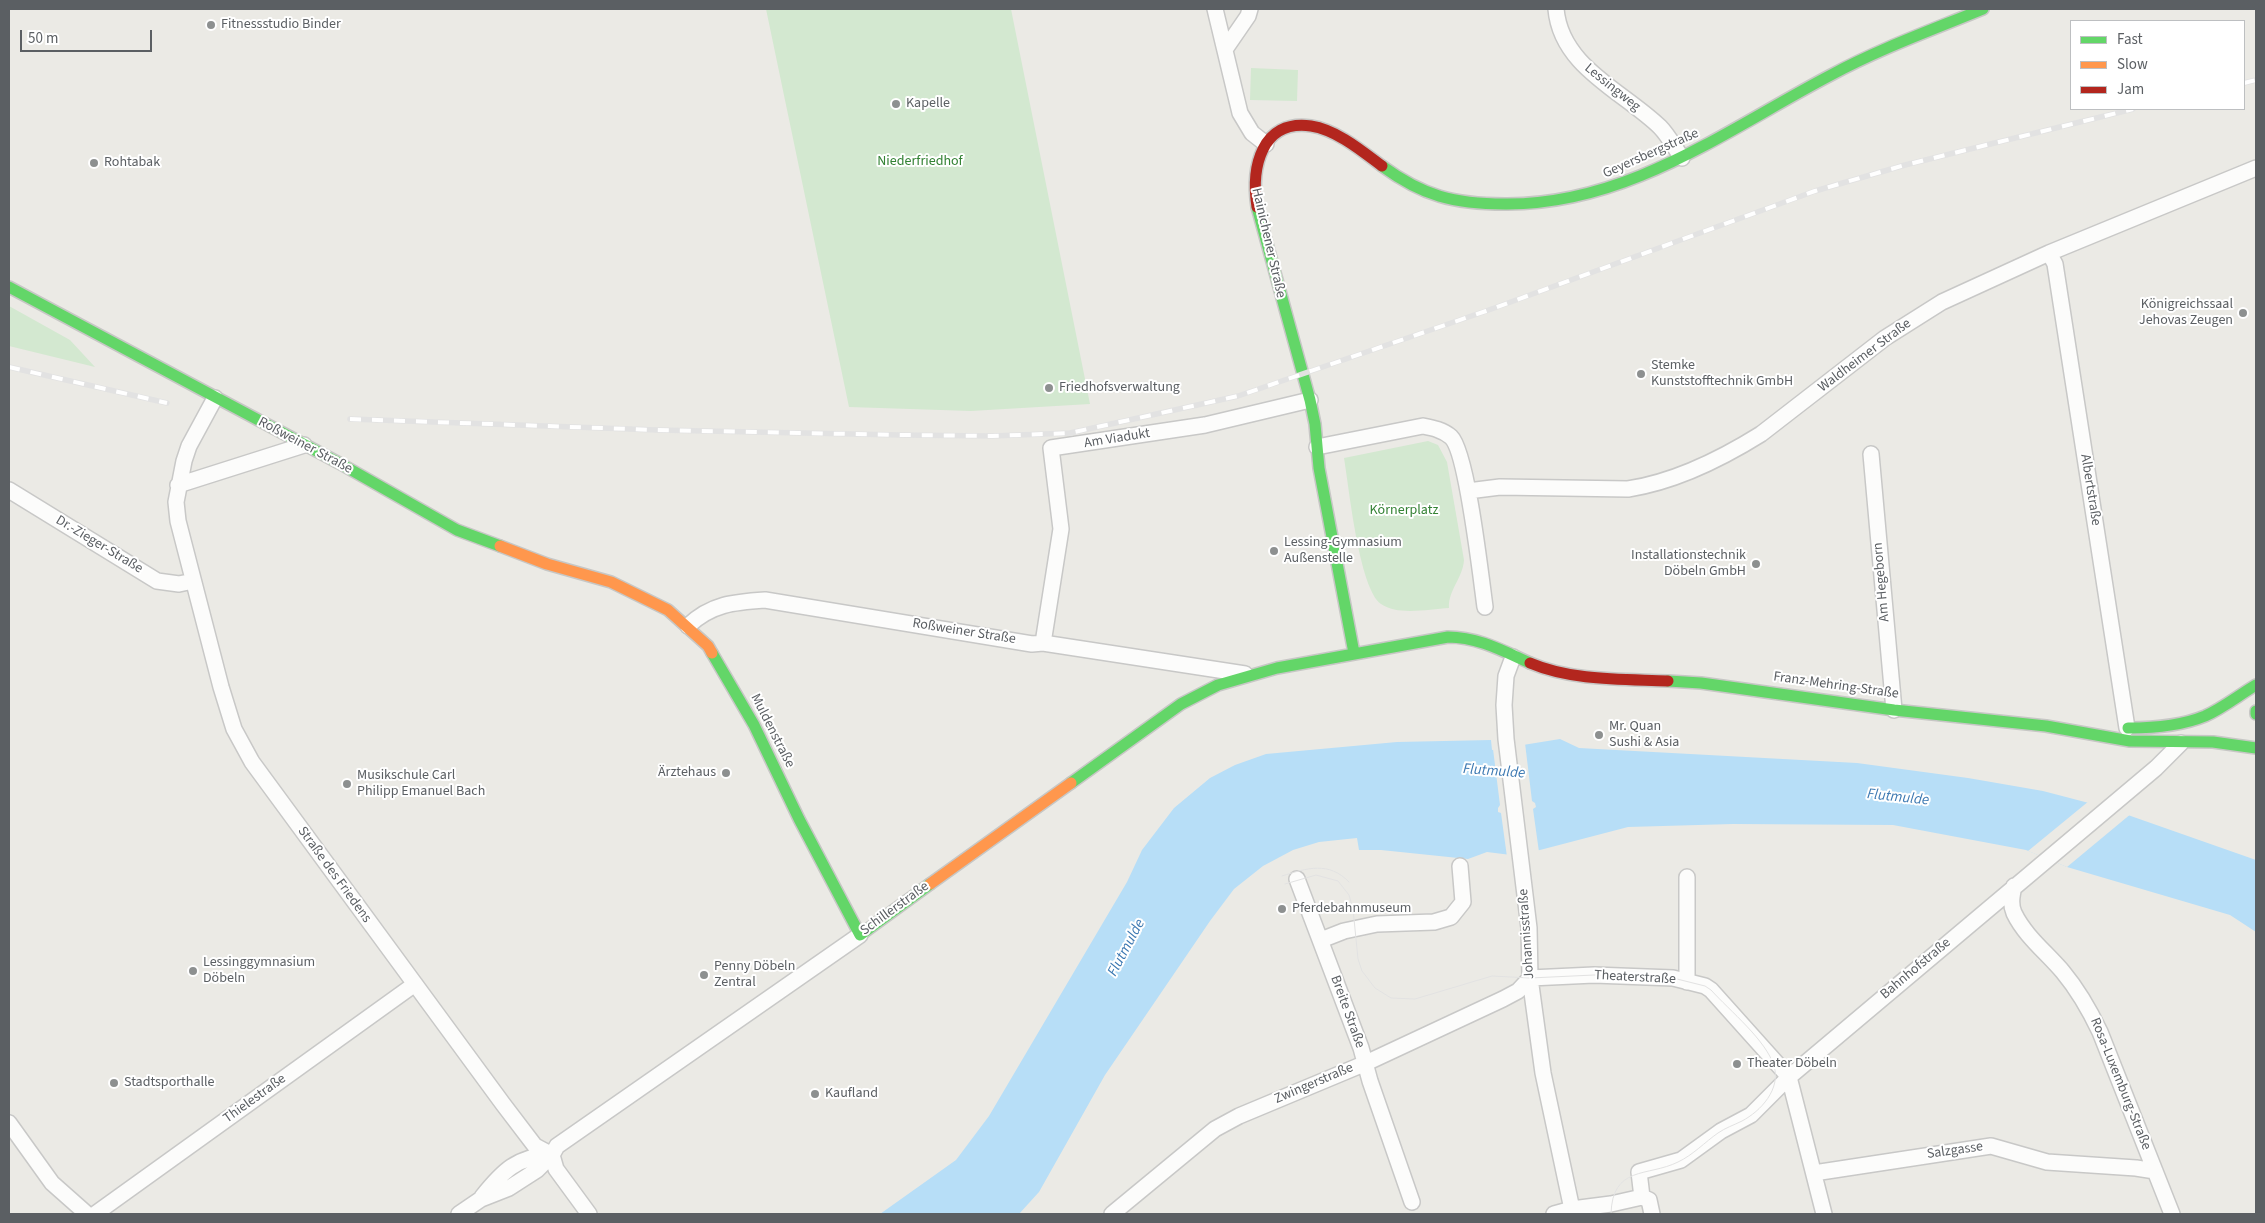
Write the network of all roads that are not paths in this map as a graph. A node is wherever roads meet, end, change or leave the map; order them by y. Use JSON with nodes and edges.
{"nodes":[{"id":1,"x":1215,"y":9,"type":"edge"},
{"id":2,"x":1250,"y":9,"type":"edge"},
{"id":3,"x":1556,"y":9,"type":"edge"},
{"id":4,"x":1983,"y":9,"type":"edge"},
{"id":5,"x":1226,"y":48,"type":"junction"},
{"id":6,"x":1266,"y":144,"type":"junction"},
{"id":7,"x":1682,"y":158,"type":"junction"},
{"id":8,"x":2256,"y":168,"type":"edge"},
{"id":9,"x":2048,"y":253,"type":"junction"},
{"id":10,"x":9,"y":287,"type":"edge"},
{"id":11,"x":215,"y":398,"type":"junction"},
{"id":12,"x":1310,"y":400,"type":"junction"},
{"id":13,"x":304,"y":445,"type":"junction"},
{"id":14,"x":1317,"y":447,"type":"junction"},
{"id":15,"x":1871,"y":454,"type":"dead end"},
{"id":16,"x":178,"y":485,"type":"junction"},
{"id":17,"x":9,"y":490,"type":"edge"},
{"id":18,"x":1468,"y":491,"type":"junction"},
{"id":19,"x":193,"y":581,"type":"junction"},
{"id":20,"x":611,"y":582,"type":"joint"},
{"id":21,"x":1485,"y":607,"type":"dead end"},
{"id":22,"x":688,"y":626,"type":"junction"},
{"id":23,"x":1043,"y":643,"type":"junction"},
{"id":24,"x":1354,"y":653,"type":"junction"},
{"id":25,"x":1513,"y":657,"type":"junction"},
{"id":26,"x":1246,"y":674,"type":"junction"},
{"id":27,"x":2256,"y":685,"type":"edge"},
{"id":28,"x":1894,"y":710,"type":"junction"},
{"id":29,"x":2215,"y":711,"type":"junction"},
{"id":30,"x":2046,"y":726,"type":"junction"},
{"id":31,"x":2127,"y":728,"type":"junction"},
{"id":32,"x":2181,"y":743,"type":"junction"},
{"id":33,"x":2256,"y":748,"type":"edge"},
{"id":34,"x":1460,"y":866,"type":"dead end"},
{"id":35,"x":1687,"y":877,"type":"dead end"},
{"id":36,"x":1297,"y":879,"type":"dead end"},
{"id":37,"x":2014,"y":886,"type":"junction"},
{"id":38,"x":860,"y":935,"type":"junction"},
{"id":39,"x":1321,"y":940,"type":"junction"},
{"id":40,"x":1530,"y":978,"type":"junction"},
{"id":41,"x":1687,"y":982,"type":"junction"},
{"id":42,"x":415,"y":984,"type":"junction"},
{"id":43,"x":1366,"y":1063,"type":"junction"},
{"id":44,"x":1789,"y":1077,"type":"junction"},
{"id":45,"x":9,"y":1123,"type":"edge"},
{"id":46,"x":552,"y":1155,"type":"junction"},
{"id":47,"x":2155,"y":1171,"type":"junction"},
{"id":48,"x":1814,"y":1173,"type":"junction"},
{"id":49,"x":1642,"y":1197,"type":"junction"},
{"id":50,"x":1412,"y":1202,"type":"dead end"},
{"id":51,"x":1607,"y":1209,"type":"edge"},
{"id":52,"x":1573,"y":1211,"type":"edge"},
{"id":53,"x":87,"y":1214,"type":"edge"},
{"id":54,"x":95,"y":1214,"type":"edge"},
{"id":55,"x":459,"y":1214,"type":"edge"},
{"id":56,"x":589,"y":1214,"type":"edge"},
{"id":57,"x":1112,"y":1214,"type":"edge"},
{"id":58,"x":1554,"y":1214,"type":"edge"},
{"id":59,"x":1652,"y":1214,"type":"edge"},
{"id":60,"x":1824,"y":1214,"type":"edge"},
{"id":61,"x":2172,"y":1214,"type":"edge"}],
"edges":[{"from":1,"to":5,"type":"street"},
{"from":2,"to":5,"type":"street"},
{"from":3,"to":7,"type":"street","name":"Lessingweg"},
{"from":4,"to":7,"type":"main road","name":"Geyersbergstraße"},
{"from":5,"to":6,"type":"street"},
{"from":6,"to":7,"type":"main road","name":"Geyersbergstraße"},
{"from":6,"to":12,"type":"main road","name":"Hainichener Straße"},
{"from":8,"to":9,"type":"street","name":"Waldheimer Straße"},
{"from":9,"to":18,"type":"street","name":"Waldheimer Straße"},
{"from":9,"to":31,"type":"street","name":"Albertstraße"},
{"from":10,"to":11,"type":"main road","name":"Roßweiner Straße"},
{"from":11,"to":13,"type":"main road","name":"Roßweiner Straße"},
{"from":11,"to":16,"type":"street","name":"Straße des Friedens"},
{"from":12,"to":14,"type":"main road","name":"Hainichener Straße"},
{"from":12,"to":23,"type":"street","name":"Am Viadukt"},
{"from":13,"to":16,"type":"street"},
{"from":13,"to":20,"type":"main road","name":"Roßweiner Straße"},
{"from":14,"to":18,"type":"street"},
{"from":14,"to":24,"type":"main road"},
{"from":15,"to":28,"type":"street","name":"Am Hegeborn"},
{"from":16,"to":19,"type":"street","name":"Straße des Friedens"},
{"from":17,"to":19,"type":"street","name":"Dr.-Zieger-Straße"},
{"from":18,"to":21,"type":"street"},
{"from":19,"to":42,"type":"street","name":"Straße des Friedens"},
{"from":20,"to":22,"type":"main road","name":"Muldenstraße"},
{"from":22,"to":23,"type":"street","name":"Roßweiner Straße"},
{"from":22,"to":38,"type":"main road","name":"Muldenstraße"},
{"from":23,"to":26,"type":"street","name":"Roßweiner Straße"},
{"from":24,"to":25,"type":"main road","name":"Franz-Mehring-Straße"},
{"from":24,"to":26,"type":"main road"},
{"from":25,"to":28,"type":"main road","name":"Franz-Mehring-Straße"},
{"from":25,"to":40,"type":"street","name":"Johannisstraße"},
{"from":26,"to":38,"type":"main road","name":"Schillerstraße"},
{"from":27,"to":29,"type":"main road"},
{"from":28,"to":30,"type":"main road","name":"Franz-Mehring-Straße"},
{"from":29,"to":31,"type":"main road"},
{"from":29,"to":32,"type":"main road"},
{"from":30,"to":31,"type":"main road"},
{"from":30,"to":32,"type":"main road","name":"Franz-Mehring-Straße"},
{"from":32,"to":33,"type":"main road","name":"Franz-Mehring-Straße"},
{"from":32,"to":37,"type":"street","name":"Bahnhofstraße"},
{"from":34,"to":39,"type":"street"},
{"from":35,"to":41,"type":"street"},
{"from":36,"to":39,"type":"street","name":"Breite Straße"},
{"from":37,"to":44,"type":"street","name":"Bahnhofstraße"},
{"from":37,"to":47,"type":"street","name":"Rosa-Luxemburg-Straße"},
{"from":38,"to":46,"type":"street","name":"Schillerstraße"},
{"from":39,"to":43,"type":"street","name":"Breite Straße"},
{"from":40,"to":41,"type":"street","name":"Theaterstraße"},
{"from":40,"to":43,"type":"street","name":"Zwingerstraße"},
{"from":40,"to":52,"type":"street","name":"Johannisstraße"},
{"from":41,"to":44,"type":"street","name":"Theaterstraße"},
{"from":42,"to":46,"type":"street","name":"Straße des Friedens"},
{"from":42,"to":54,"type":"street","name":"Thielestraße"},
{"from":43,"to":50,"type":"street","name":"Breite Straße"},
{"from":43,"to":57,"type":"street","name":"Zwingerstraße"},
{"from":44,"to":48,"type":"street"},
{"from":44,"to":49,"type":"street","name":"Bahnhofstraße"},
{"from":45,"to":53,"type":"street"},
{"from":46,"to":55,"type":"street"},
{"from":46,"to":56,"type":"street"},
{"from":47,"to":48,"type":"street","name":"Salzgasse"},
{"from":47,"to":61,"type":"street","name":"Rosa-Luxemburg-Straße"},
{"from":48,"to":60,"type":"street"},
{"from":49,"to":51,"type":"street"},
{"from":49,"to":59,"type":"street"},
{"from":51,"to":52,"type":"street"},
{"from":52,"to":58,"type":"street"}]}
